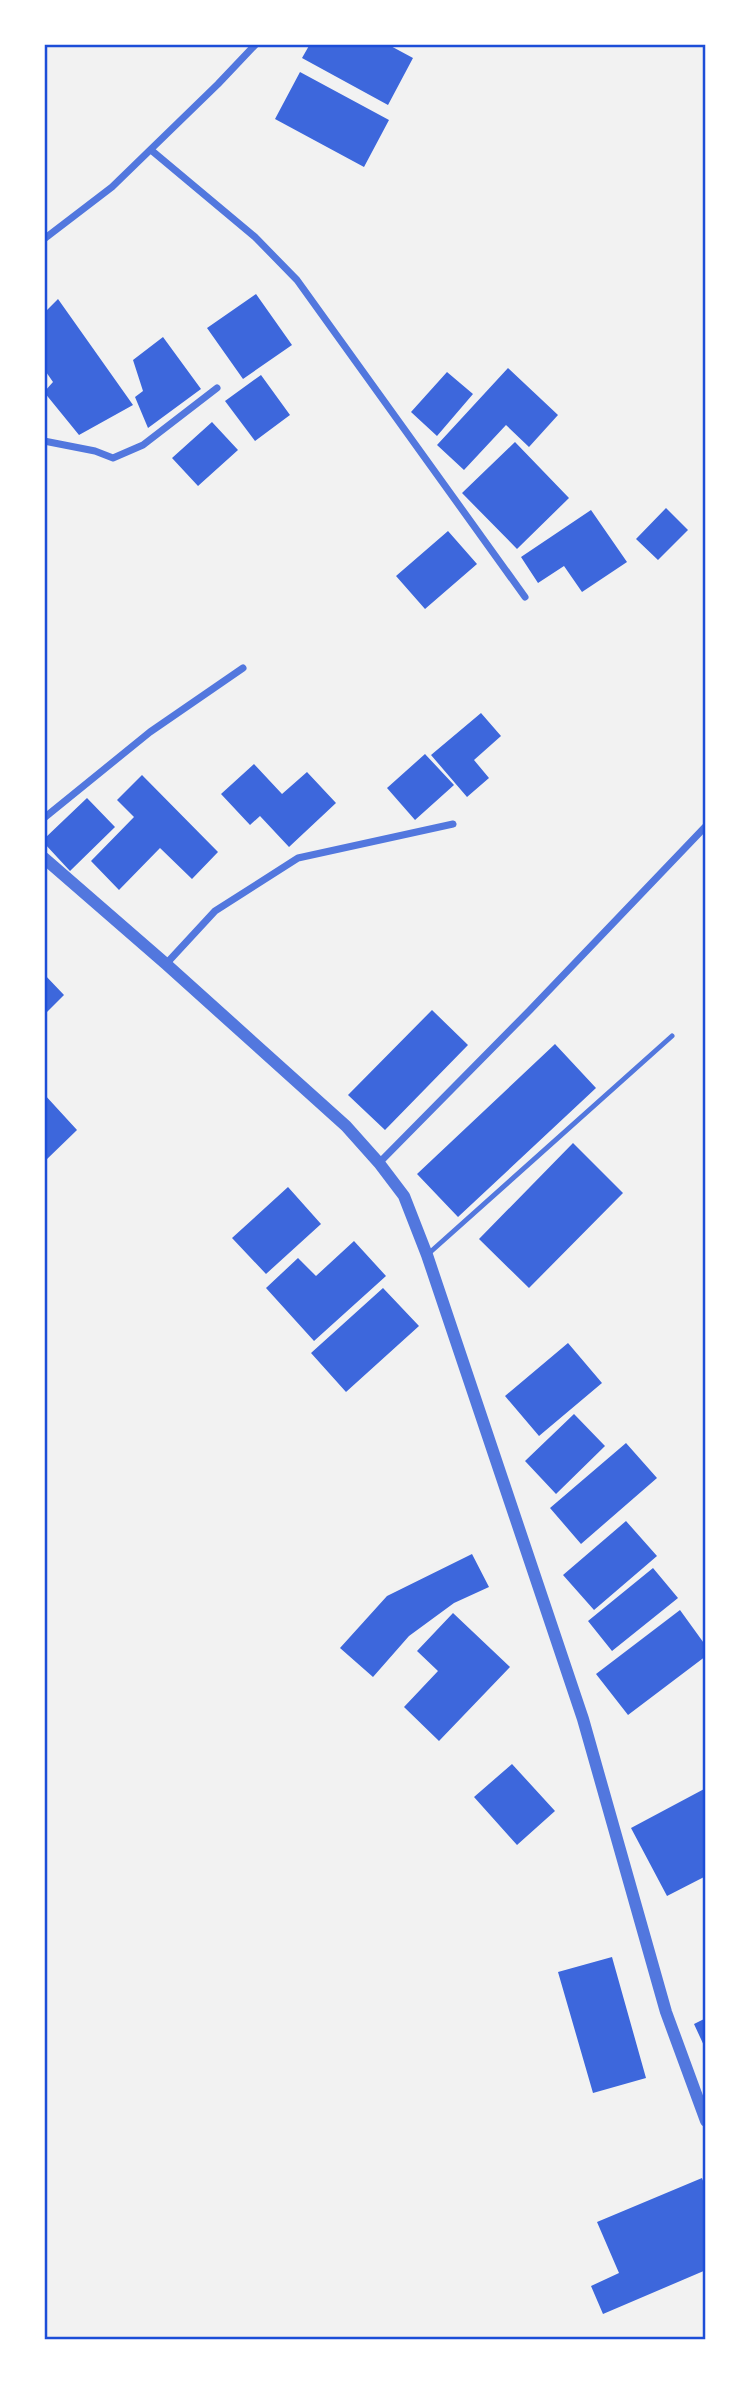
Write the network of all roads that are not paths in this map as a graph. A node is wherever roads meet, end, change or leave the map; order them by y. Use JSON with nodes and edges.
{"nodes":[{"id":1,"x":256,"y":44,"type":"edge"},
{"id":2,"x":150,"y":150,"type":"junction"},
{"id":3,"x":44,"y":239,"type":"edge"},
{"id":4,"x":217,"y":388,"type":"dead end"},
{"id":5,"x":44,"y":441,"type":"edge"},
{"id":6,"x":525,"y":597,"type":"dead end"},
{"id":7,"x":243,"y":668,"type":"dead end"},
{"id":8,"x":44,"y":818,"type":"edge"},
{"id":9,"x":453,"y":824,"type":"dead end"},
{"id":10,"x":706,"y":826,"type":"edge"},
{"id":11,"x":44,"y":858,"type":"edge"},
{"id":12,"x":166,"y":964,"type":"junction"},
{"id":13,"x":672,"y":1037,"type":"dead end"},
{"id":14,"x":379,"y":1163,"type":"junction"},
{"id":15,"x":427,"y":1255,"type":"junction"},
{"id":16,"x":706,"y":2121,"type":"edge"}],
"edges":[{"from":1,"to":2,"type":"street"},
{"from":2,"to":3,"type":"street"},
{"from":2,"to":6,"type":"street"},
{"from":4,"to":5,"type":"street"},
{"from":7,"to":8,"type":"street"},
{"from":9,"to":12,"type":"street"},
{"from":10,"to":14,"type":"street"},
{"from":11,"to":12,"type":"street"},
{"from":12,"to":14,"type":"street"},
{"from":13,"to":15,"type":"lane"},
{"from":14,"to":15,"type":"street"},
{"from":15,"to":16,"type":"street"}]}
